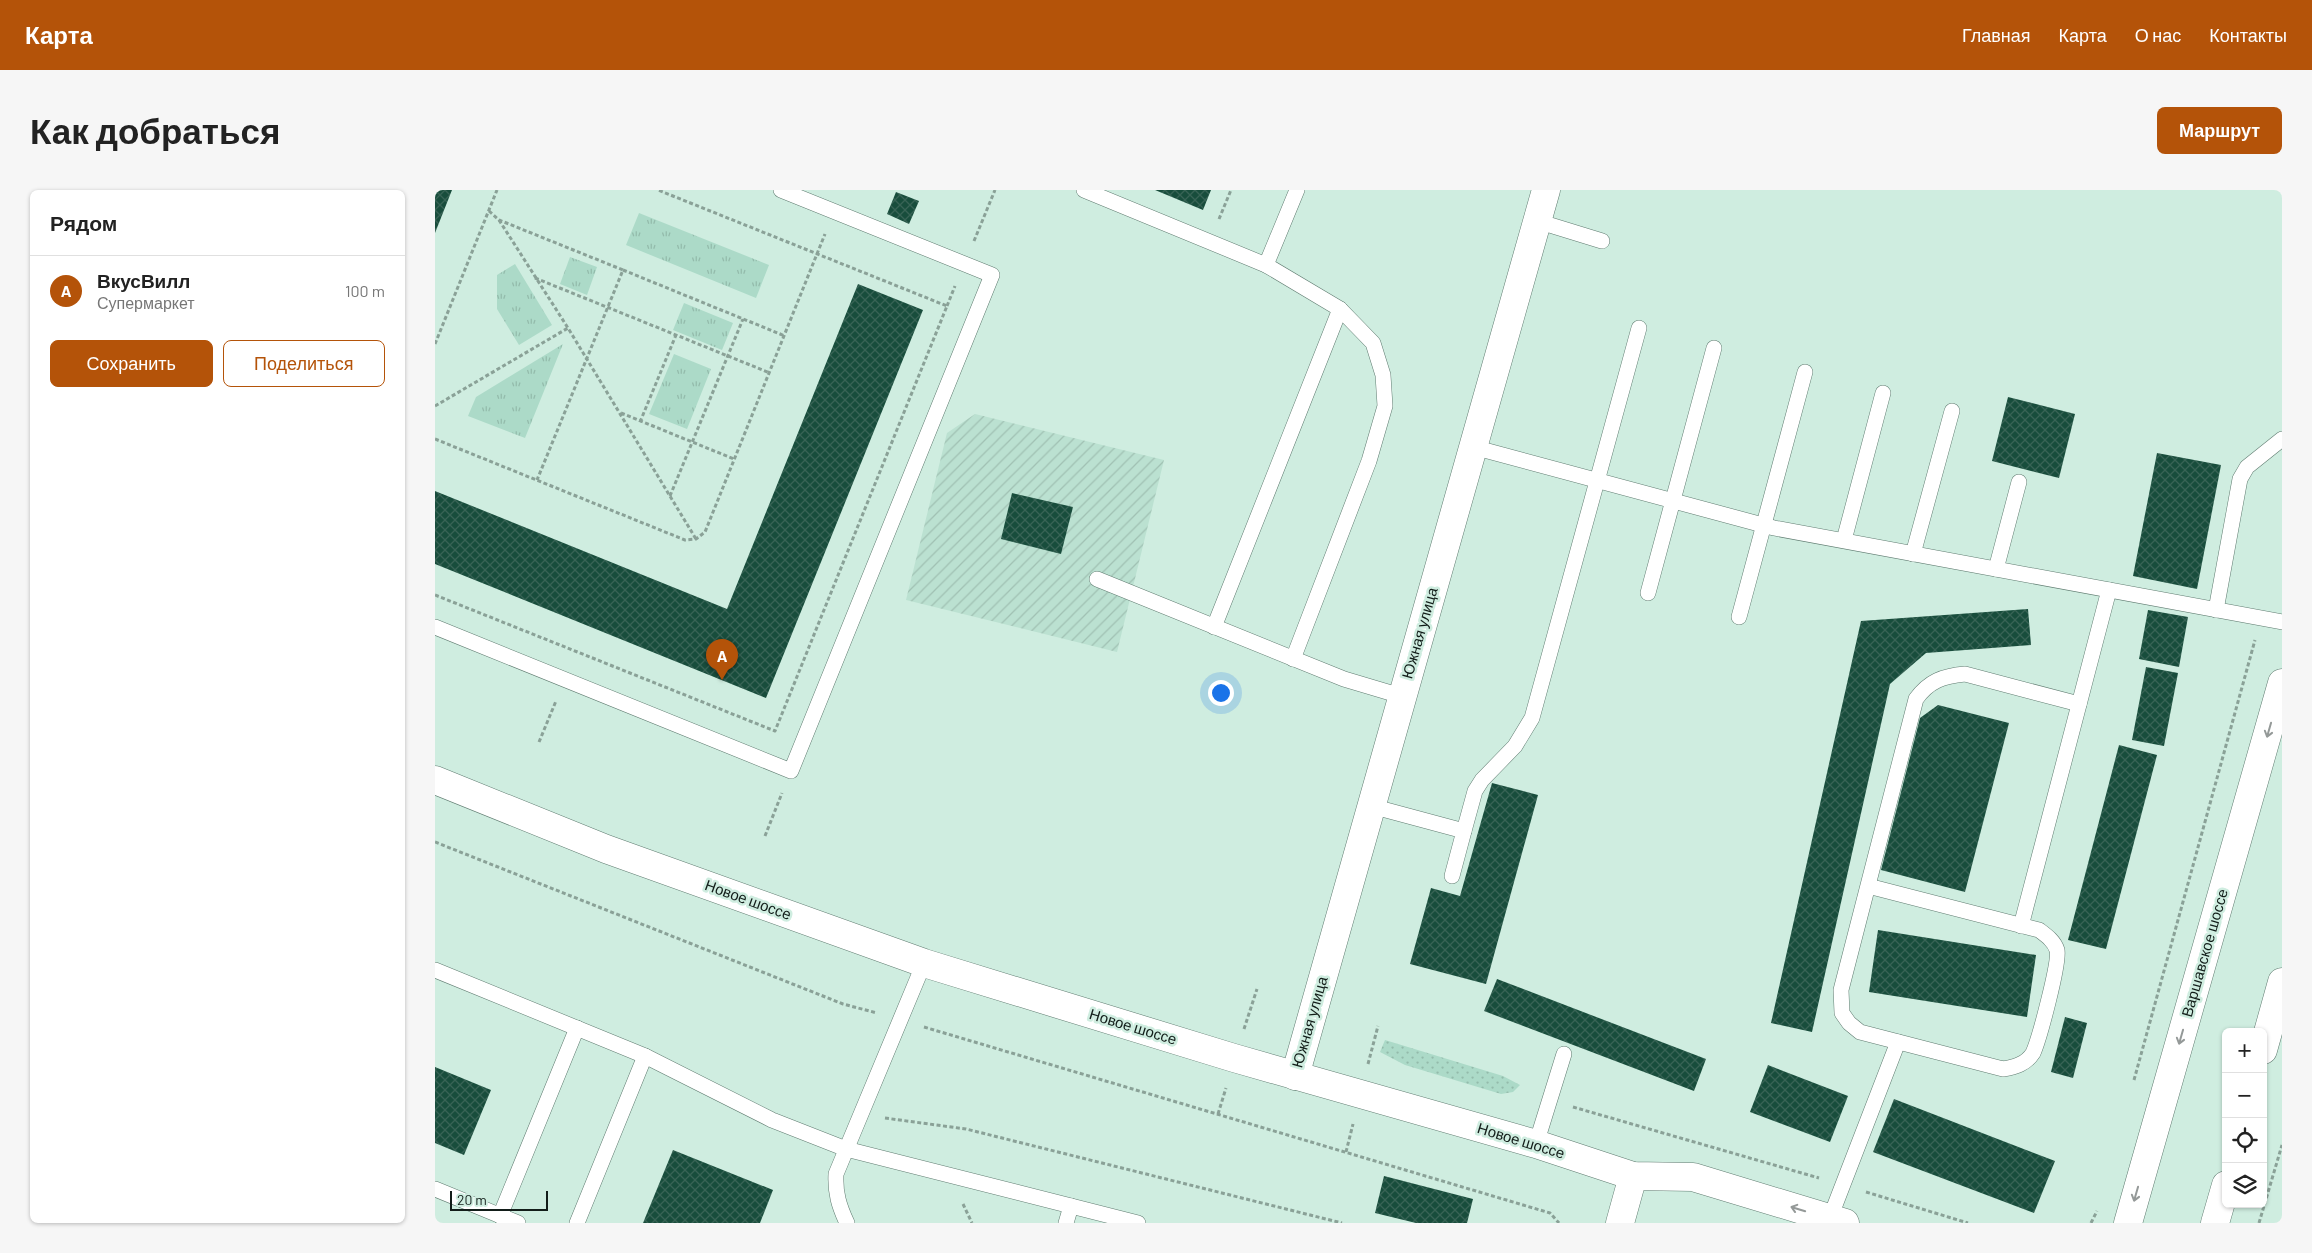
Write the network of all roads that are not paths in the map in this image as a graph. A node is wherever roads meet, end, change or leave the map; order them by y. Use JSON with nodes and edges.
{"nodes":[{"id":1,"x":781,"y":190,"type":"edge"},
{"id":2,"x":1084,"y":190,"type":"edge"},
{"id":3,"x":1297,"y":190,"type":"edge"},
{"id":4,"x":1546,"y":190,"type":"edge"},
{"id":5,"x":1537,"y":221,"type":"junction"},
{"id":6,"x":1602,"y":241,"type":"dead end"},
{"id":7,"x":1266,"y":265,"type":"junction"},
{"id":8,"x":1340,"y":309,"type":"junction"},
{"id":9,"x":1639,"y":328,"type":"dead end"},
{"id":10,"x":1714,"y":348,"type":"dead end"},
{"id":11,"x":1805,"y":372,"type":"dead end"},
{"id":12,"x":1883,"y":393,"type":"dead end"},
{"id":13,"x":1952,"y":411,"type":"dead end"},
{"id":14,"x":2282,"y":439,"type":"edge"},
{"id":15,"x":1473,"y":447,"type":"junction"},
{"id":16,"x":1597,"y":480,"type":"junction"},
{"id":17,"x":2019,"y":482,"type":"dead end"},
{"id":18,"x":1673,"y":501,"type":"junction"},
{"id":19,"x":1764,"y":525,"type":"junction"},
{"id":20,"x":1844,"y":540,"type":"junction"},
{"id":21,"x":1913,"y":554,"type":"junction"},
{"id":22,"x":1996,"y":569,"type":"junction"},
{"id":23,"x":1097,"y":579,"type":"dead end"},
{"id":24,"x":2109,"y":590,"type":"junction"},
{"id":25,"x":1649,"y":593,"type":"dead end"},
{"id":26,"x":2216,"y":610,"type":"junction"},
{"id":27,"x":1739,"y":617,"type":"dead end"},
{"id":28,"x":2282,"y":622,"type":"edge"},
{"id":29,"x":435,"y":627,"type":"edge"},
{"id":30,"x":1214,"y":627,"type":"junction"},
{"id":31,"x":1293,"y":659,"type":"junction"},
{"id":32,"x":2282,"y":683,"type":"edge"},
{"id":33,"x":1401,"y":696,"type":"junction"},
{"id":34,"x":2079,"y":704,"type":"junction"},
{"id":35,"x":435,"y":780,"type":"edge"},
{"id":36,"x":1371,"y":806,"type":"junction"},
{"id":37,"x":1464,"y":831,"type":"junction"},
{"id":38,"x":1452,"y":876,"type":"dead end"},
{"id":39,"x":1868,"y":886,"type":"junction"},
{"id":40,"x":2021,"y":926,"type":"junction"},
{"id":41,"x":925,"y":962,"type":"junction"},
{"id":42,"x":435,"y":970,"type":"edge"},
{"id":43,"x":2282,"y":982,"type":"edge"},
{"id":44,"x":577,"y":1028,"type":"junction"},
{"id":45,"x":2267,"y":1036,"type":"edge"},
{"id":46,"x":1898,"y":1042,"type":"junction"},
{"id":47,"x":1564,"y":1054,"type":"dead end"},
{"id":48,"x":645,"y":1056,"type":"junction"},
{"id":49,"x":1295,"y":1076,"type":"junction"},
{"id":50,"x":1536,"y":1144,"type":"junction"},
{"id":51,"x":846,"y":1149,"type":"junction"},
{"id":52,"x":1633,"y":1176,"type":"junction"},
{"id":53,"x":435,"y":1189,"type":"edge"},
{"id":54,"x":2222,"y":1199,"type":"edge"},
{"id":55,"x":1071,"y":1206,"type":"junction"},
{"id":56,"x":500,"y":1216,"type":"junction"},
{"id":57,"x":1837,"y":1221,"type":"edge"},
{"id":58,"x":518,"y":1223,"type":"edge"},
{"id":59,"x":577,"y":1223,"type":"edge"},
{"id":60,"x":847,"y":1223,"type":"edge"},
{"id":61,"x":1066,"y":1223,"type":"edge"},
{"id":62,"x":1138,"y":1223,"type":"edge"},
{"id":63,"x":1620,"y":1223,"type":"edge"},
{"id":64,"x":2128,"y":1223,"type":"edge"},
{"id":65,"x":2215,"y":1223,"type":"edge"}],
"edges":[{"from":1,"to":29,"type":"lane"},
{"from":2,"to":7,"type":"lane"},
{"from":3,"to":7,"type":"lane"},
{"from":4,"to":5,"type":"street","name":"Южная улица"},
{"from":5,"to":6,"type":"lane"},
{"from":5,"to":15,"type":"street","name":"Южная улица"},
{"from":7,"to":8,"type":"lane"},
{"from":8,"to":30,"type":"lane"},
{"from":8,"to":31,"type":"lane"},
{"from":9,"to":16,"type":"lane"},
{"from":10,"to":18,"type":"lane"},
{"from":11,"to":19,"type":"lane"},
{"from":12,"to":20,"type":"lane"},
{"from":13,"to":21,"type":"lane"},
{"from":14,"to":26,"type":"lane"},
{"from":15,"to":16,"type":"lane"},
{"from":15,"to":33,"type":"street","name":"Южная улица"},
{"from":16,"to":18,"type":"lane"},
{"from":16,"to":37,"type":"lane"},
{"from":17,"to":22,"type":"lane"},
{"from":18,"to":19,"type":"lane"},
{"from":18,"to":25,"type":"lane"},
{"from":19,"to":20,"type":"lane"},
{"from":19,"to":27,"type":"lane"},
{"from":20,"to":21,"type":"lane"},
{"from":21,"to":22,"type":"lane"},
{"from":22,"to":24,"type":"lane"},
{"from":23,"to":30,"type":"lane"},
{"from":24,"to":26,"type":"lane"},
{"from":24,"to":34,"type":"lane"},
{"from":26,"to":28,"type":"lane"},
{"from":30,"to":31,"type":"lane"},
{"from":31,"to":33,"type":"lane"},
{"from":32,"to":64,"type":"street","name":"Варшавское шоссе","one_way":true},
{"from":33,"to":36,"type":"street","name":"Южная улица"},
{"from":34,"to":39,"type":"lane"},
{"from":34,"to":40,"type":"lane"},
{"from":35,"to":41,"type":"street","name":"Новое шоссе"},
{"from":36,"to":37,"type":"lane"},
{"from":36,"to":49,"type":"street","name":"Южная улица"},
{"from":37,"to":38,"type":"lane"},
{"from":39,"to":40,"type":"lane"},
{"from":39,"to":46,"type":"lane"},
{"from":40,"to":46,"type":"lane"},
{"from":41,"to":49,"type":"street","name":"Новое шоссе"},
{"from":41,"to":51,"type":"lane"},
{"from":42,"to":44,"type":"lane"},
{"from":43,"to":45,"type":"street"},
{"from":44,"to":48,"type":"lane"},
{"from":44,"to":56,"type":"lane"},
{"from":46,"to":57,"type":"lane"},
{"from":47,"to":50,"type":"lane"},
{"from":48,"to":51,"type":"lane"},
{"from":48,"to":59,"type":"lane"},
{"from":49,"to":50,"type":"street","name":"Новое шоссе"},
{"from":50,"to":52,"type":"street","name":"Новое шоссе"},
{"from":51,"to":55,"type":"lane"},
{"from":51,"to":60,"type":"lane"},
{"from":57,"to":52,"type":"street","name":"Новое шоссе","one_way":true},
{"from":52,"to":63,"type":"street"},
{"from":53,"to":56,"type":"lane"},
{"from":54,"to":65,"type":"street"},
{"from":55,"to":61,"type":"lane"},
{"from":55,"to":62,"type":"lane"},
{"from":56,"to":58,"type":"lane"}]}
